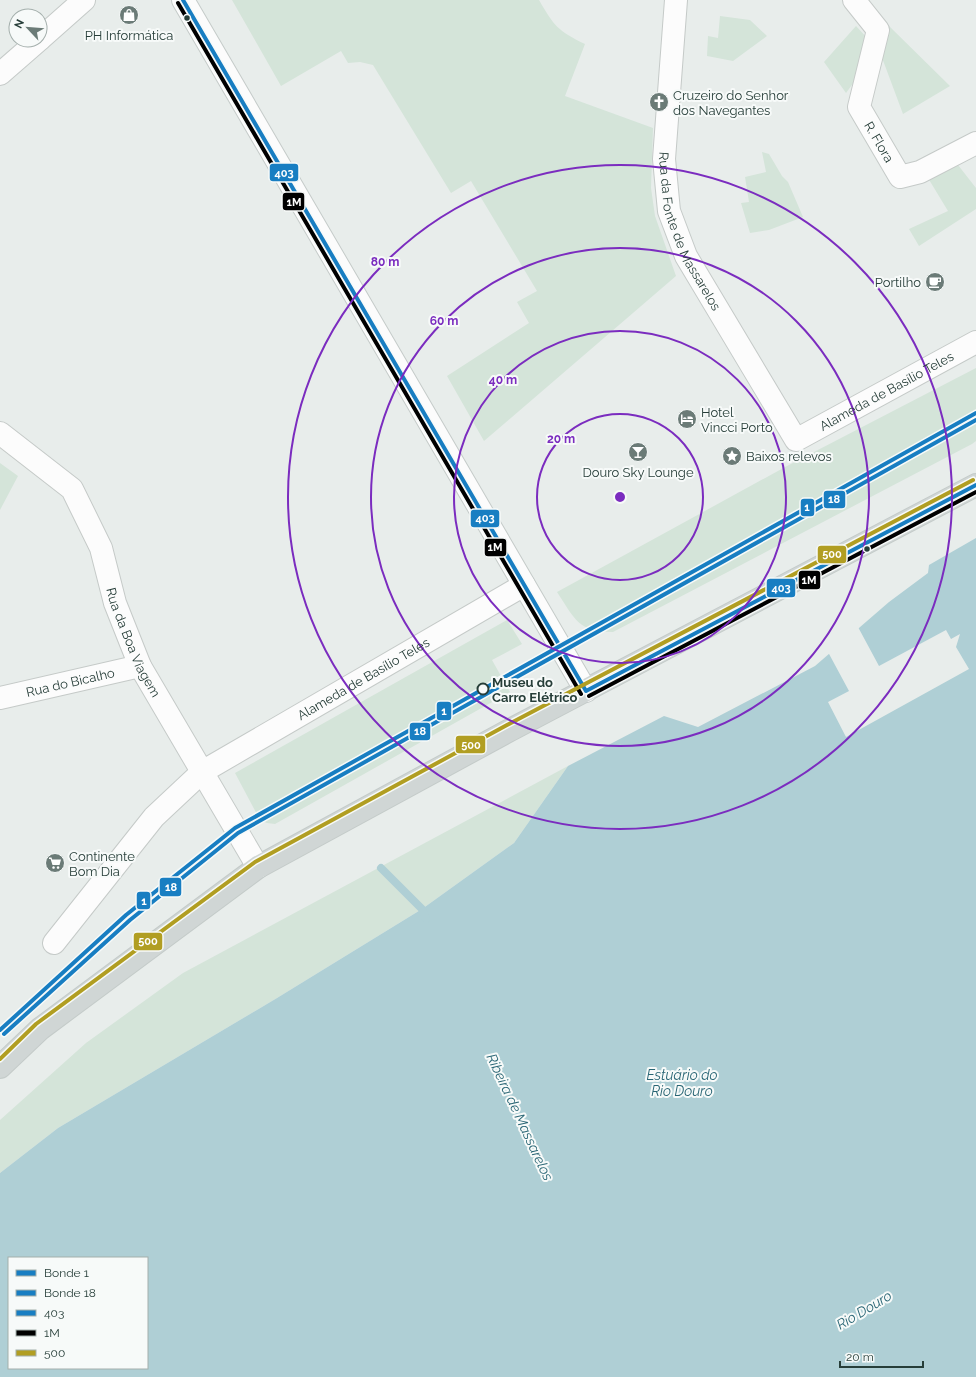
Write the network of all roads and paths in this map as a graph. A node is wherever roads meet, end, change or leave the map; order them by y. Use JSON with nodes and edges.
{"nodes":[{"id":1,"x":84,"y":0,"type":"edge"},
{"id":2,"x":183,"y":0,"type":"edge"},
{"id":3,"x":676,"y":0,"type":"edge"},
{"id":4,"x":854,"y":0,"type":"edge"},
{"id":5,"x":48,"y":32,"type":"edge"},
{"id":6,"x":30,"y":48,"type":"edge"},
{"id":7,"x":0,"y":74,"type":"edge"},
{"id":8,"x":976,"y":143,"type":"edge"},
{"id":9,"x":976,"y":342,"type":"edge"},
{"id":10,"x":0,"y":433,"type":"edge"},
{"id":11,"x":796,"y":440,"type":"joint"},
{"id":12,"x":976,"y":486,"type":"edge"},
{"id":13,"x":524,"y":585,"type":"junction"},
{"id":14,"x":140,"y":666,"type":"junction"},
{"id":15,"x":586,"y":691,"type":"junction"},
{"id":16,"x":0,"y":698,"type":"edge"},
{"id":17,"x":202,"y":772,"type":"junction"},
{"id":18,"x":258,"y":867,"type":"junction"},
{"id":19,"x":54,"y":943,"type":"dead end"},
{"id":20,"x":0,"y":1067,"type":"edge"}],
"edges":[{"from":1,"to":5,"type":"street"},
{"from":2,"to":13,"type":"street"},
{"from":3,"to":11,"type":"street","name":"Rua da Fonte de Massarelos"},
{"from":4,"to":8,"type":"street","name":"R. Flora"},
{"from":6,"to":7,"type":"street"},
{"from":9,"to":11,"type":"street","name":"Alameda de Basílio Teles"},
{"from":10,"to":14,"type":"street","name":"Rua da Boa Viagem"},
{"from":12,"to":15,"type":"main road"},
{"from":13,"to":15,"type":"street"},
{"from":13,"to":17,"type":"street","name":"Alameda de Basílio Teles"},
{"from":14,"to":16,"type":"street","name":"Rua do Bicalho"},
{"from":14,"to":17,"type":"street","name":"Rua da Boa Viagem"},
{"from":15,"to":18,"type":"main road"},
{"from":17,"to":18,"type":"street","name":"Rua da Boa Viagem"},
{"from":17,"to":19,"type":"street","name":"Alameda de Basílio Teles"},
{"from":18,"to":20,"type":"main road"}]}
